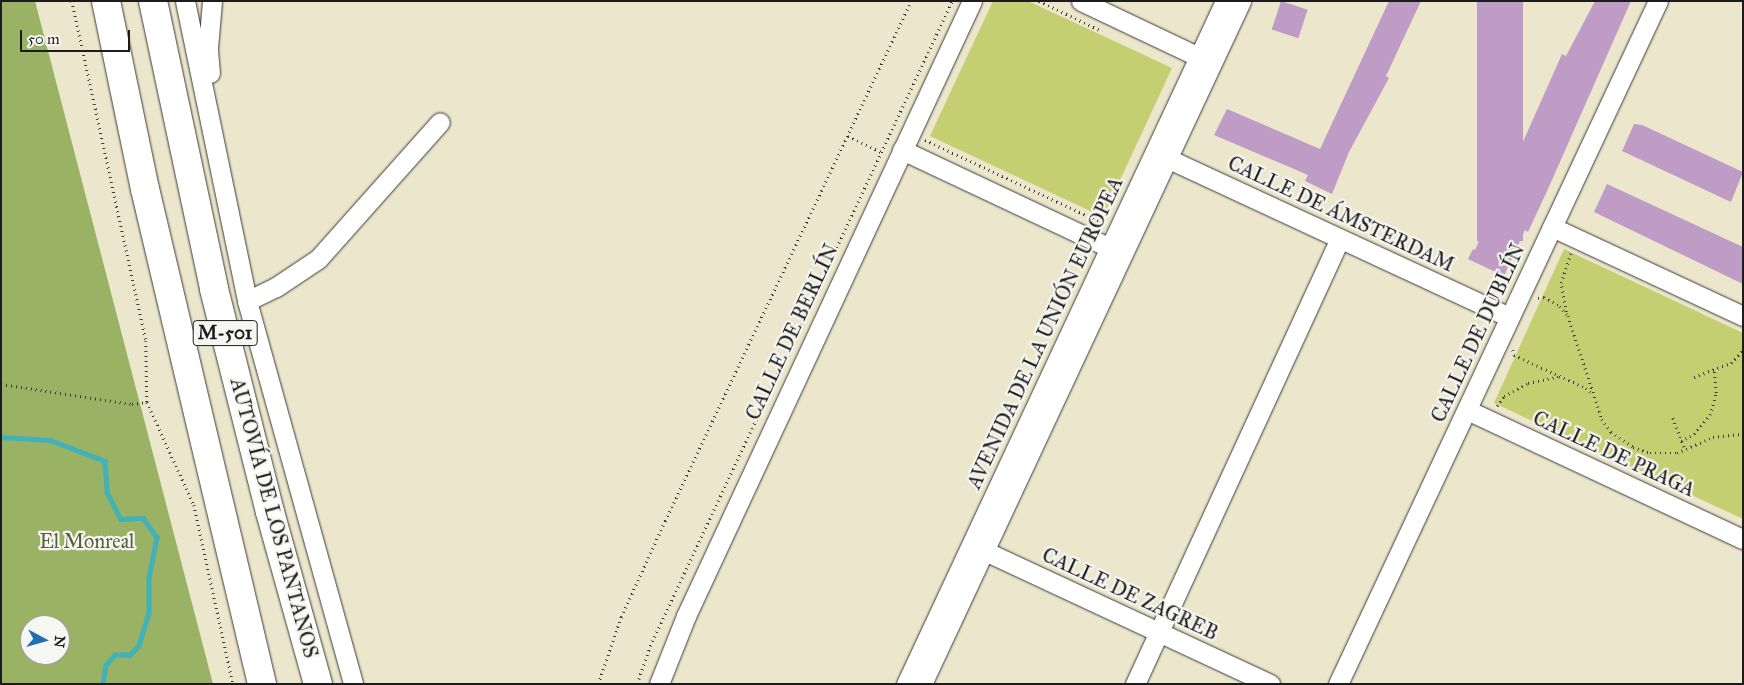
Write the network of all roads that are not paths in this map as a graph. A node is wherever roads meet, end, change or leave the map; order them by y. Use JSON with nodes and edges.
{"nodes":[{"id":1,"x":106,"y":1,"type":"edge"},
{"id":2,"x":153,"y":1,"type":"edge"},
{"id":3,"x":186,"y":1,"type":"edge"},
{"id":4,"x":212,"y":1,"type":"edge"},
{"id":5,"x":972,"y":1,"type":"edge"},
{"id":6,"x":1080,"y":1,"type":"edge"},
{"id":7,"x":1226,"y":1,"type":"edge"},
{"id":8,"x":1241,"y":1,"type":"edge"},
{"id":9,"x":1658,"y":1,"type":"edge"},
{"id":10,"x":1199,"y":57,"type":"junction"},
{"id":11,"x":440,"y":122,"type":"dead end"},
{"id":12,"x":902,"y":150,"type":"junction"},
{"id":13,"x":1161,"y":156,"type":"junction"},
{"id":14,"x":223,"y":188,"type":"junction"},
{"id":15,"x":1552,"y":227,"type":"junction"},
{"id":16,"x":1340,"y":239,"type":"junction"},
{"id":17,"x":1110,"y":248,"type":"junction"},
{"id":18,"x":247,"y":301,"type":"junction"},
{"id":19,"x":1743,"y":316,"type":"edge"},
{"id":20,"x":1509,"y":317,"type":"junction"},
{"id":21,"x":1467,"y":410,"type":"junction"},
{"id":22,"x":1743,"y":539,"type":"edge"},
{"id":23,"x":978,"y":548,"type":"junction"},
{"id":24,"x":1159,"y":632,"type":"junction"},
{"id":25,"x":262,"y":684,"type":"edge"},
{"id":26,"x":318,"y":684,"type":"edge"},
{"id":27,"x":353,"y":684,"type":"edge"},
{"id":28,"x":659,"y":684,"type":"edge"},
{"id":29,"x":906,"y":684,"type":"edge"},
{"id":30,"x":922,"y":684,"type":"edge"},
{"id":31,"x":1135,"y":684,"type":"edge"},
{"id":32,"x":1270,"y":684,"type":"edge"},
{"id":33,"x":1338,"y":684,"type":"edge"}],
"edges":[{"from":1,"to":25,"type":"highway","number":"M-501"},
{"from":2,"to":26,"type":"highway","name":"AUTOVÍA DE LOS PANTANOS","number":"M-501"},
{"from":3,"to":14,"type":"street"},
{"from":4,"to":14,"type":"street"},
{"from":5,"to":12,"type":"street","name":"CALLE DE BERLÍN"},
{"from":6,"to":10,"type":"street"},
{"from":7,"to":10,"type":"street","name":"AVENIDA DE LA UNIÓN EUROPEA"},
{"from":8,"to":13,"type":"street","name":"AVENIDA DE LA UNIÓN EUROPEA"},
{"from":9,"to":15,"type":"street","name":"CALLE DE DUBLÍN"},
{"from":10,"to":13,"type":"street","name":"AVENIDA DE LA UNIÓN EUROPEA"},
{"from":11,"to":18,"type":"street"},
{"from":12,"to":17,"type":"street"},
{"from":12,"to":28,"type":"street","name":"CALLE DE BERLÍN"},
{"from":13,"to":16,"type":"street","name":"CALLE DE ÁMSTERDAM"},
{"from":13,"to":17,"type":"street","name":"AVENIDA DE LA UNIÓN EUROPEA"},
{"from":13,"to":23,"type":"street","name":"AVENIDA DE LA UNIÓN EUROPEA"},
{"from":14,"to":18,"type":"street"},
{"from":15,"to":19,"type":"street"},
{"from":15,"to":20,"type":"street","name":"CALLE DE DUBLÍN"},
{"from":16,"to":20,"type":"street","name":"CALLE DE ÁMSTERDAM"},
{"from":16,"to":24,"type":"street"},
{"from":17,"to":23,"type":"street","name":"AVENIDA DE LA UNIÓN EUROPEA"},
{"from":18,"to":27,"type":"street"},
{"from":20,"to":21,"type":"street","name":"CALLE DE DUBLÍN"},
{"from":21,"to":22,"type":"street","name":"CALLE DE PRAGA"},
{"from":21,"to":33,"type":"street","name":"CALLE DE DUBLÍN"},
{"from":23,"to":24,"type":"street","name":"CALLE DE ZAGREB"},
{"from":23,"to":29,"type":"street","name":"AVENIDA DE LA UNIÓN EUROPEA"},
{"from":23,"to":30,"type":"street","name":"AVENIDA DE LA UNIÓN EUROPEA"},
{"from":24,"to":31,"type":"street"},
{"from":24,"to":32,"type":"street","name":"CALLE DE ZAGREB"}]}
